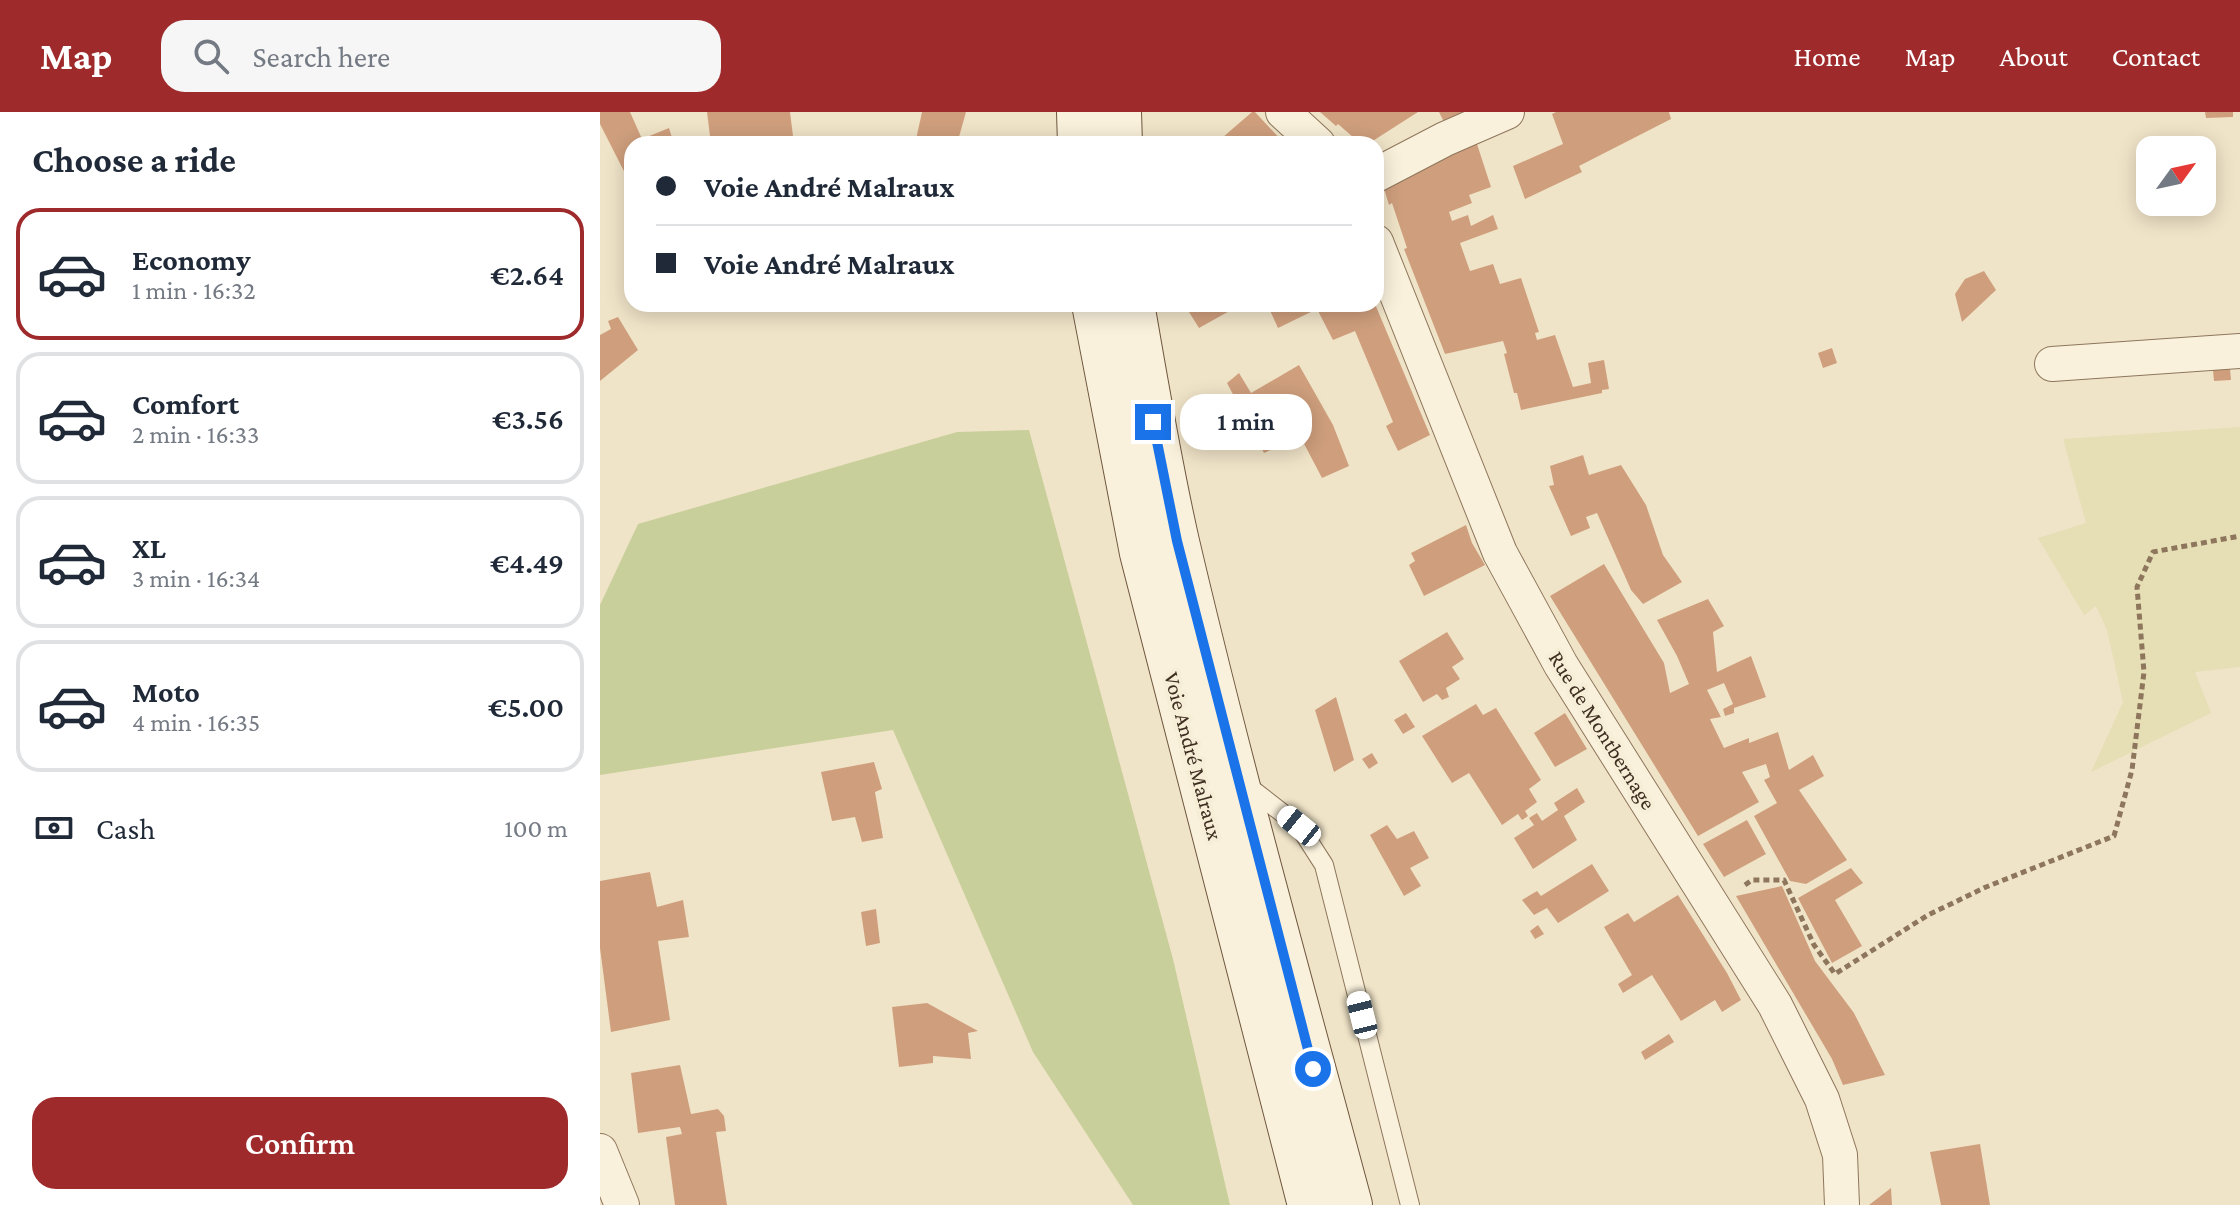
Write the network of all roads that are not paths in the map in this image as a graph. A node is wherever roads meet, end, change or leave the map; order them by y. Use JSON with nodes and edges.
{"nodes":[{"id":1,"x":1079,"y":112,"type":"edge"},
{"id":2,"x":1119,"y":112,"type":"edge"},
{"id":3,"x":1283,"y":112,"type":"edge"},
{"id":4,"x":1507,"y":112,"type":"edge"},
{"id":5,"x":1080,"y":136,"type":"edge"},
{"id":6,"x":1120,"y":136,"type":"edge"},
{"id":7,"x":1309,"y":136,"type":"edge"},
{"id":8,"x":1384,"y":171,"type":"edge"},
{"id":9,"x":1384,"y":262,"type":"edge"},
{"id":10,"x":1097,"y":312,"type":"edge"},
{"id":11,"x":1132,"y":312,"type":"edge"},
{"id":12,"x":2240,"y":351,"type":"edge"},
{"id":13,"x":2052,"y":364,"type":"dead end"},
{"id":14,"x":1134,"y":425,"type":"junction"},
{"id":15,"x":1237,"y":777,"type":"junction"},
{"id":16,"x":600,"y":1151,"type":"edge"},
{"id":17,"x":622,"y":1205,"type":"edge"},
{"id":18,"x":1310,"y":1205,"type":"edge"},
{"id":19,"x":1350,"y":1205,"type":"edge"},
{"id":20,"x":1410,"y":1205,"type":"edge"},
{"id":21,"x":1842,"y":1205,"type":"edge"}],
"edges":[{"from":1,"to":5,"type":"main road"},
{"from":2,"to":6,"type":"main road"},
{"from":3,"to":7,"type":"street"},
{"from":4,"to":8,"type":"street"},
{"from":9,"to":21,"type":"street","name":"Rue de Montbernage"},
{"from":10,"to":14,"type":"main road","name":"Voie André Malraux"},
{"from":11,"to":14,"type":"main road","name":"Voie André Malraux"},
{"from":12,"to":13,"type":"street"},
{"from":14,"to":15,"type":"main road","name":"Voie André Malraux"},
{"from":14,"to":18,"type":"main road","name":"Voie André Malraux"},
{"from":15,"to":19,"type":"main road","name":"Voie André Malraux"},
{"from":15,"to":20,"type":"lane"},
{"from":16,"to":17,"type":"street"}]}
